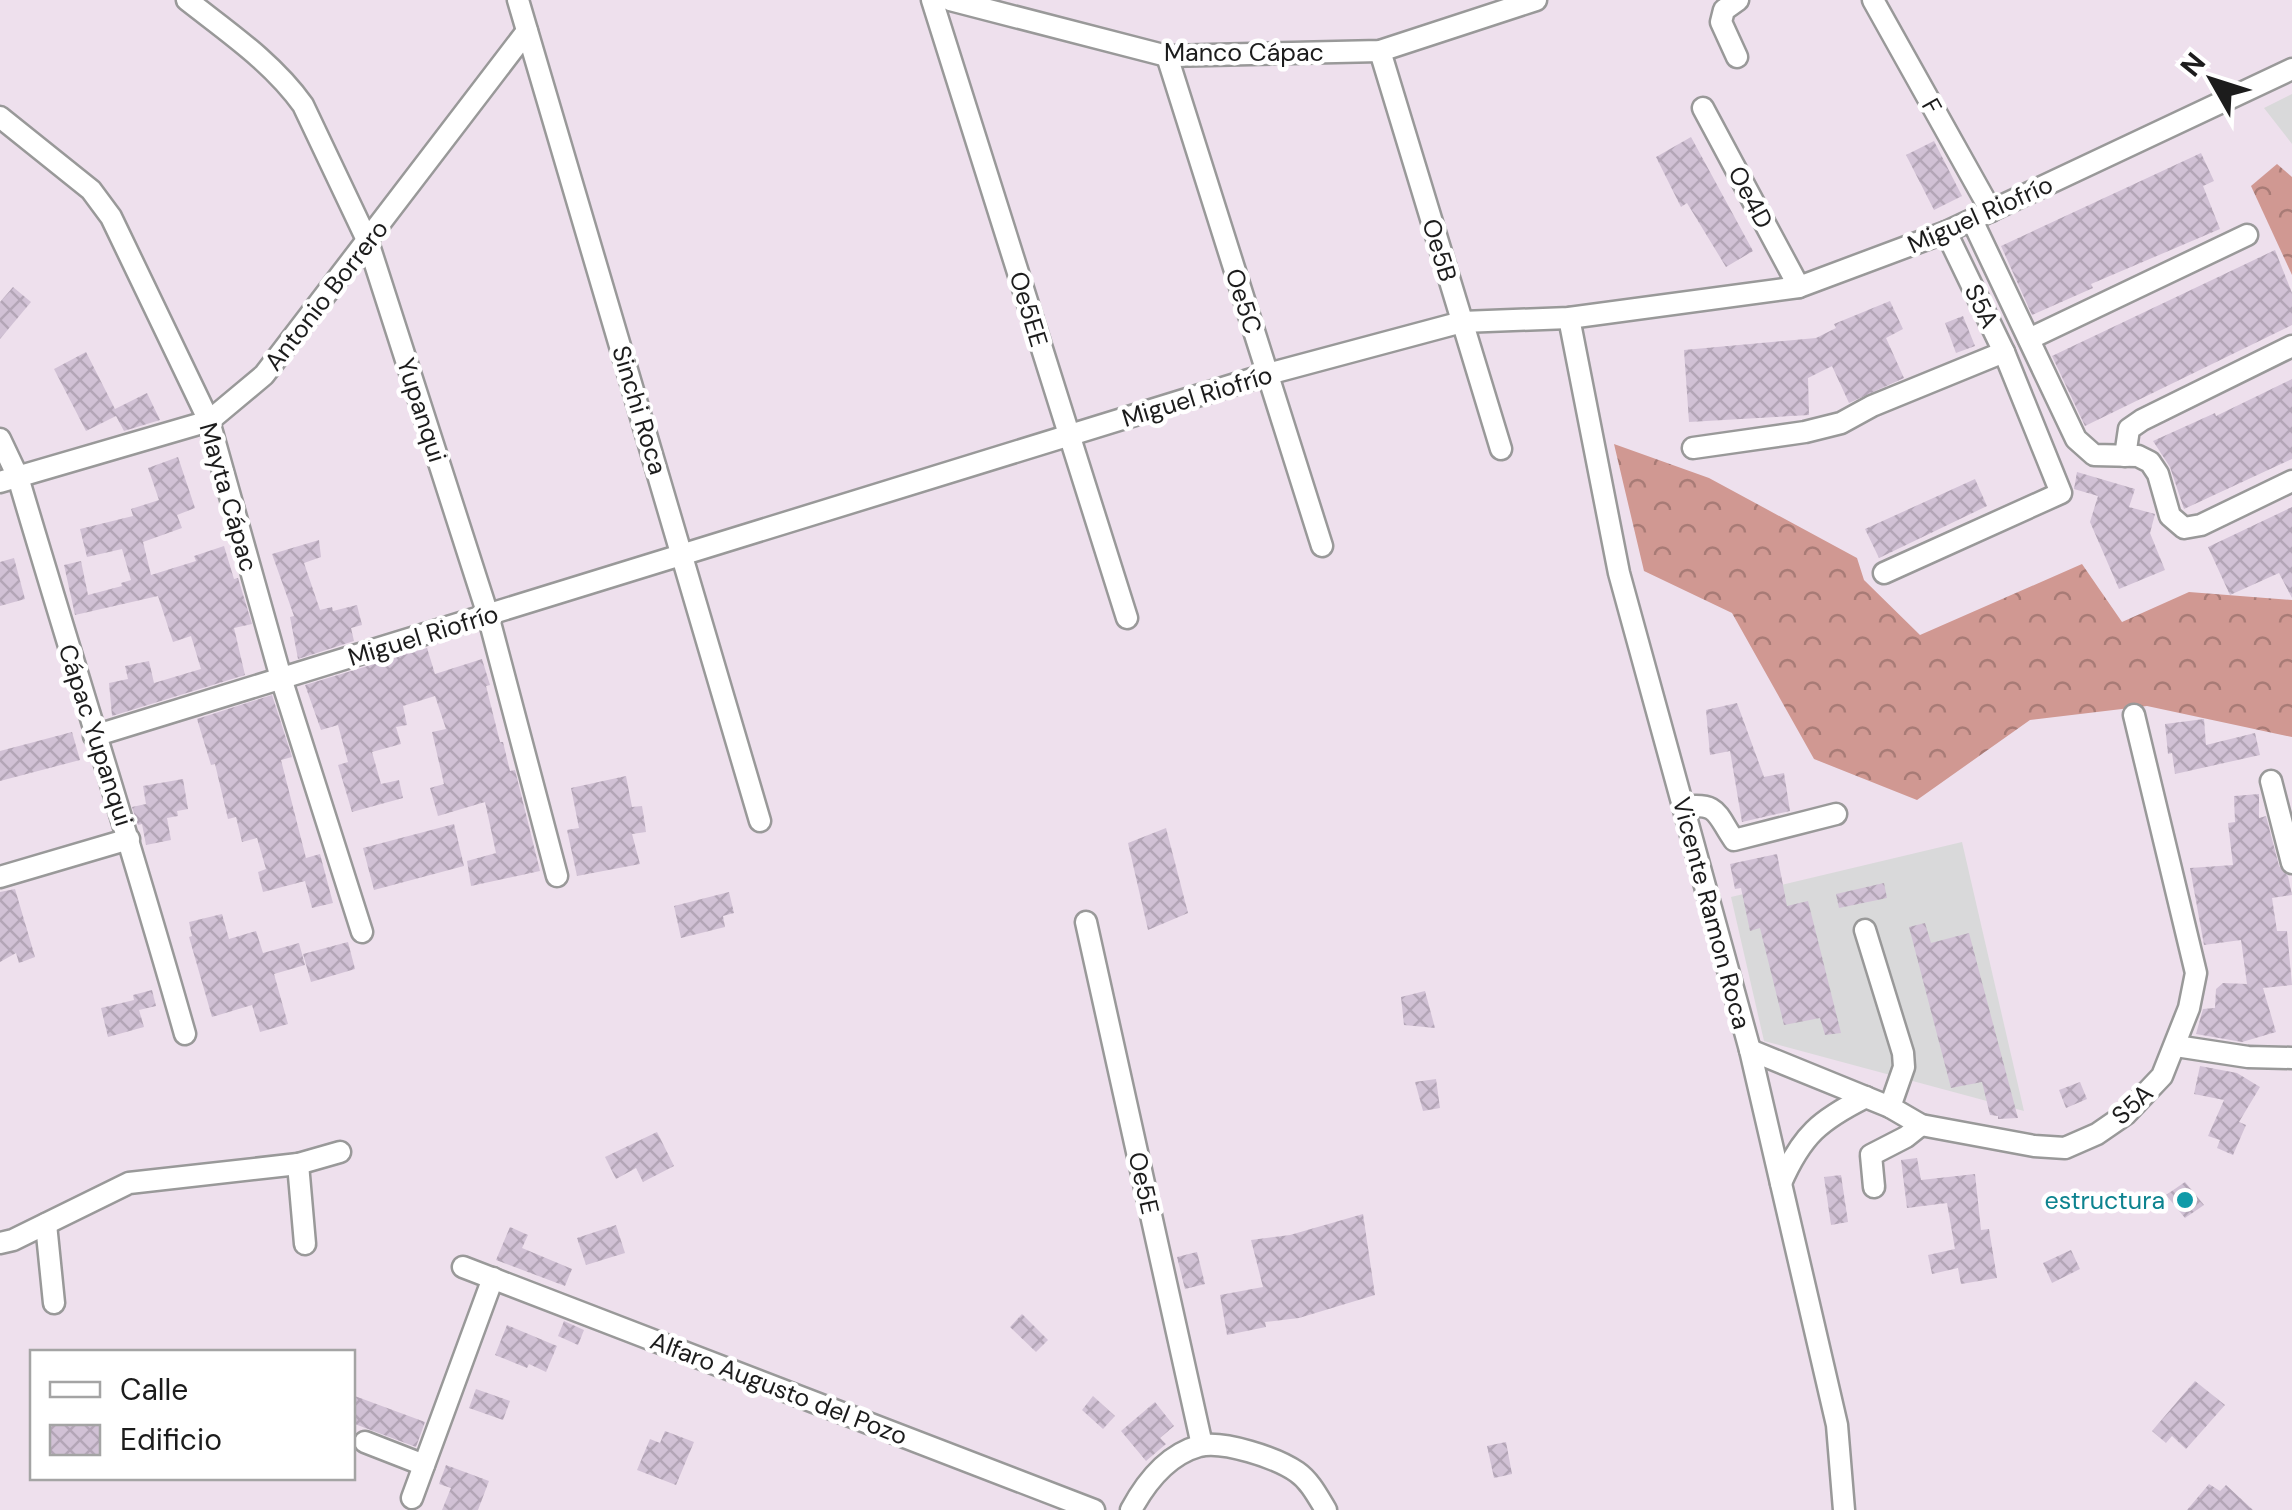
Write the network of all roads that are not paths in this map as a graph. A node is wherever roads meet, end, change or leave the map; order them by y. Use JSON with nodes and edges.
{"nodes":[{"id":1,"x":187,"y":0,"type":"edge"},
{"id":2,"x":518,"y":0,"type":"edge"},
{"id":3,"x":932,"y":0,"type":"edge"},
{"id":4,"x":950,"y":0,"type":"edge"},
{"id":5,"x":1536,"y":0,"type":"edge"},
{"id":6,"x":1738,"y":0,"type":"edge"},
{"id":7,"x":1873,"y":0,"type":"edge"},
{"id":8,"x":526,"y":31,"type":"junction"},
{"id":9,"x":1380,"y":51,"type":"junction"},
{"id":10,"x":1166,"y":56,"type":"junction"},
{"id":11,"x":1737,"y":57,"type":"dead end"},
{"id":12,"x":2291,"y":71,"type":"edge"},
{"id":13,"x":1703,"y":108,"type":"dead end"},
{"id":14,"x":0,"y":117,"type":"edge"},
{"id":15,"x":1982,"y":216,"type":"junction"},
{"id":16,"x":1946,"y":232,"type":"junction"},
{"id":17,"x":2248,"y":236,"type":"dead end"},
{"id":18,"x":368,"y":242,"type":"junction"},
{"id":19,"x":1799,"y":287,"type":"junction"},
{"id":20,"x":1569,"y":318,"type":"junction"},
{"id":21,"x":1462,"y":322,"type":"junction"},
{"id":22,"x":2029,"y":339,"type":"junction"},
{"id":23,"x":2292,"y":346,"type":"edge"},
{"id":24,"x":2004,"y":352,"type":"junction"},
{"id":25,"x":1268,"y":374,"type":"junction"},
{"id":26,"x":209,"y":421,"type":"junction"},
{"id":27,"x":1069,"y":435,"type":"junction"},
{"id":28,"x":0,"y":439,"type":"edge"},
{"id":29,"x":1693,"y":448,"type":"dead end"},
{"id":30,"x":1500,"y":449,"type":"dead end"},
{"id":31,"x":2125,"y":456,"type":"junction"},
{"id":32,"x":9,"y":480,"type":"edge"},
{"id":33,"x":2292,"y":481,"type":"edge"},
{"id":34,"x":1322,"y":546,"type":"dead end"},
{"id":35,"x":684,"y":554,"type":"junction"},
{"id":36,"x":1884,"y":573,"type":"dead end"},
{"id":37,"x":488,"y":614,"type":"junction"},
{"id":38,"x":1127,"y":618,"type":"dead end"},
{"id":39,"x":281,"y":678,"type":"junction"},
{"id":40,"x":2134,"y":715,"type":"dead end"},
{"id":41,"x":94,"y":736,"type":"junction"},
{"id":42,"x":2271,"y":781,"type":"dead end"},
{"id":43,"x":1683,"y":807,"type":"junction"},
{"id":44,"x":1836,"y":814,"type":"dead end"},
{"id":45,"x":760,"y":821,"type":"dead end"},
{"id":46,"x":129,"y":838,"type":"junction"},
{"id":47,"x":2292,"y":862,"type":"edge"},
{"id":48,"x":557,"y":876,"type":"dead end"},
{"id":49,"x":0,"y":877,"type":"edge"},
{"id":50,"x":1086,"y":922,"type":"dead end"},
{"id":51,"x":1864,"y":930,"type":"dead end"},
{"id":52,"x":362,"y":932,"type":"dead end"},
{"id":53,"x":185,"y":1034,"type":"dead end"},
{"id":54,"x":2176,"y":1046,"type":"junction"},
{"id":55,"x":1750,"y":1050,"type":"junction"},
{"id":56,"x":2292,"y":1058,"type":"edge"},
{"id":57,"x":1866,"y":1097,"type":"junction"},
{"id":58,"x":1890,"y":1107,"type":"junction"},
{"id":59,"x":1921,"y":1125,"type":"junction"},
{"id":60,"x":340,"y":1152,"type":"dead end"},
{"id":61,"x":298,"y":1164,"type":"junction"},
{"id":62,"x":1781,"y":1183,"type":"junction"},
{"id":63,"x":1874,"y":1187,"type":"dead end"},
{"id":64,"x":46,"y":1224,"type":"junction"},
{"id":65,"x":0,"y":1243,"type":"edge"},
{"id":66,"x":305,"y":1244,"type":"dead end"},
{"id":67,"x":463,"y":1267,"type":"dead end"},
{"id":68,"x":493,"y":1278,"type":"junction"},
{"id":69,"x":54,"y":1303,"type":"dead end"},
{"id":70,"x":365,"y":1442,"type":"dead end"},
{"id":71,"x":1202,"y":1445,"type":"junction"},
{"id":72,"x":424,"y":1465,"type":"junction"},
{"id":73,"x":412,"y":1498,"type":"dead end"},
{"id":74,"x":1094,"y":1510,"type":"edge"},
{"id":75,"x":1131,"y":1510,"type":"edge"},
{"id":76,"x":1326,"y":1510,"type":"edge"},
{"id":77,"x":1844,"y":1510,"type":"edge"}],
"edges":[{"from":1,"to":18,"type":"street","name":"Yupanqui"},
{"from":2,"to":8,"type":"street","name":"Sinchi Roca"},
{"from":3,"to":27,"type":"street","name":"Oe5EE"},
{"from":4,"to":10,"type":"street","name":"Manco Cápac"},
{"from":5,"to":9,"type":"street","name":"Manco Cápac"},
{"from":6,"to":11,"type":"street"},
{"from":7,"to":15,"type":"street","name":"F"},
{"from":8,"to":18,"type":"street","name":"Antonio Borrero"},
{"from":8,"to":35,"type":"street","name":"Sinchi Roca"},
{"from":9,"to":10,"type":"street","name":"Manco Cápac"},
{"from":9,"to":21,"type":"street","name":"Oe5B"},
{"from":10,"to":25,"type":"street","name":"Oe5C"},
{"from":12,"to":15,"type":"street","name":"Miguel Riofrío"},
{"from":13,"to":19,"type":"street","name":"Oe4D"},
{"from":14,"to":26,"type":"street","name":"Mayta Cápac"},
{"from":15,"to":16,"type":"street","name":"Miguel Riofrío"},
{"from":15,"to":22,"type":"street","name":"F"},
{"from":16,"to":19,"type":"street","name":"Miguel Riofrío"},
{"from":16,"to":24,"type":"street","name":"S5A"},
{"from":17,"to":22,"type":"street"},
{"from":18,"to":26,"type":"street","name":"Antonio Borrero"},
{"from":18,"to":37,"type":"street","name":"Yupanqui"},
{"from":19,"to":20,"type":"street","name":"Miguel Riofrío"},
{"from":20,"to":21,"type":"street","name":"Miguel Riofrío"},
{"from":20,"to":43,"type":"street","name":"Vicente Ramon Roca"},
{"from":21,"to":25,"type":"street","name":"Miguel Riofrío"},
{"from":21,"to":30,"type":"street","name":"Oe5B"},
{"from":22,"to":31,"type":"street","name":"F"},
{"from":23,"to":31,"type":"street"},
{"from":24,"to":29,"type":"street"},
{"from":24,"to":36,"type":"street","name":"S5A"},
{"from":25,"to":27,"type":"street","name":"Miguel Riofrío"},
{"from":25,"to":34,"type":"street","name":"Oe5C"},
{"from":26,"to":32,"type":"street","name":"Antonio Borrero"},
{"from":26,"to":39,"type":"street","name":"Mayta Cápac"},
{"from":27,"to":35,"type":"street","name":"Miguel Riofrío"},
{"from":27,"to":38,"type":"street","name":"Oe5EE"},
{"from":28,"to":32,"type":"street","name":"Cápac Yupanqui"},
{"from":31,"to":33,"type":"street"},
{"from":32,"to":41,"type":"street","name":"Cápac Yupanqui"},
{"from":35,"to":37,"type":"street","name":"Miguel Riofrío"},
{"from":35,"to":45,"type":"street","name":"Sinchi Roca"},
{"from":37,"to":39,"type":"street","name":"Miguel Riofrío"},
{"from":37,"to":48,"type":"street","name":"Yupanqui"},
{"from":39,"to":41,"type":"street","name":"Miguel Riofrío"},
{"from":39,"to":52,"type":"street","name":"Mayta Cápac"},
{"from":40,"to":54,"type":"street","name":"S5A"},
{"from":41,"to":46,"type":"street","name":"Cápac Yupanqui"},
{"from":42,"to":47,"type":"street"},
{"from":43,"to":44,"type":"street"},
{"from":43,"to":55,"type":"street","name":"Vicente Ramon Roca"},
{"from":46,"to":49,"type":"street"},
{"from":46,"to":53,"type":"street","name":"Cápac Yupanqui"},
{"from":50,"to":71,"type":"street","name":"Oe5E"},
{"from":51,"to":58,"type":"street"},
{"from":54,"to":56,"type":"street"},
{"from":54,"to":59,"type":"street","name":"S5A"},
{"from":55,"to":57,"type":"street","name":"S5A"},
{"from":55,"to":62,"type":"street","name":"Vicente Ramon Roca"},
{"from":57,"to":58,"type":"street","name":"S5A"},
{"from":57,"to":62,"type":"street"},
{"from":58,"to":59,"type":"street","name":"S5A"},
{"from":59,"to":63,"type":"street"},
{"from":60,"to":61,"type":"street"},
{"from":61,"to":64,"type":"street"},
{"from":61,"to":66,"type":"street"},
{"from":62,"to":77,"type":"street","name":"Vicente Ramon Roca"},
{"from":64,"to":65,"type":"street"},
{"from":64,"to":69,"type":"street"},
{"from":67,"to":68,"type":"street","name":"Alfaro Augusto del Pozo"},
{"from":68,"to":72,"type":"street"},
{"from":68,"to":74,"type":"street","name":"Alfaro Augusto del Pozo"},
{"from":70,"to":72,"type":"street"},
{"from":71,"to":75,"type":"street"},
{"from":71,"to":76,"type":"street"},
{"from":72,"to":73,"type":"street"}]}
